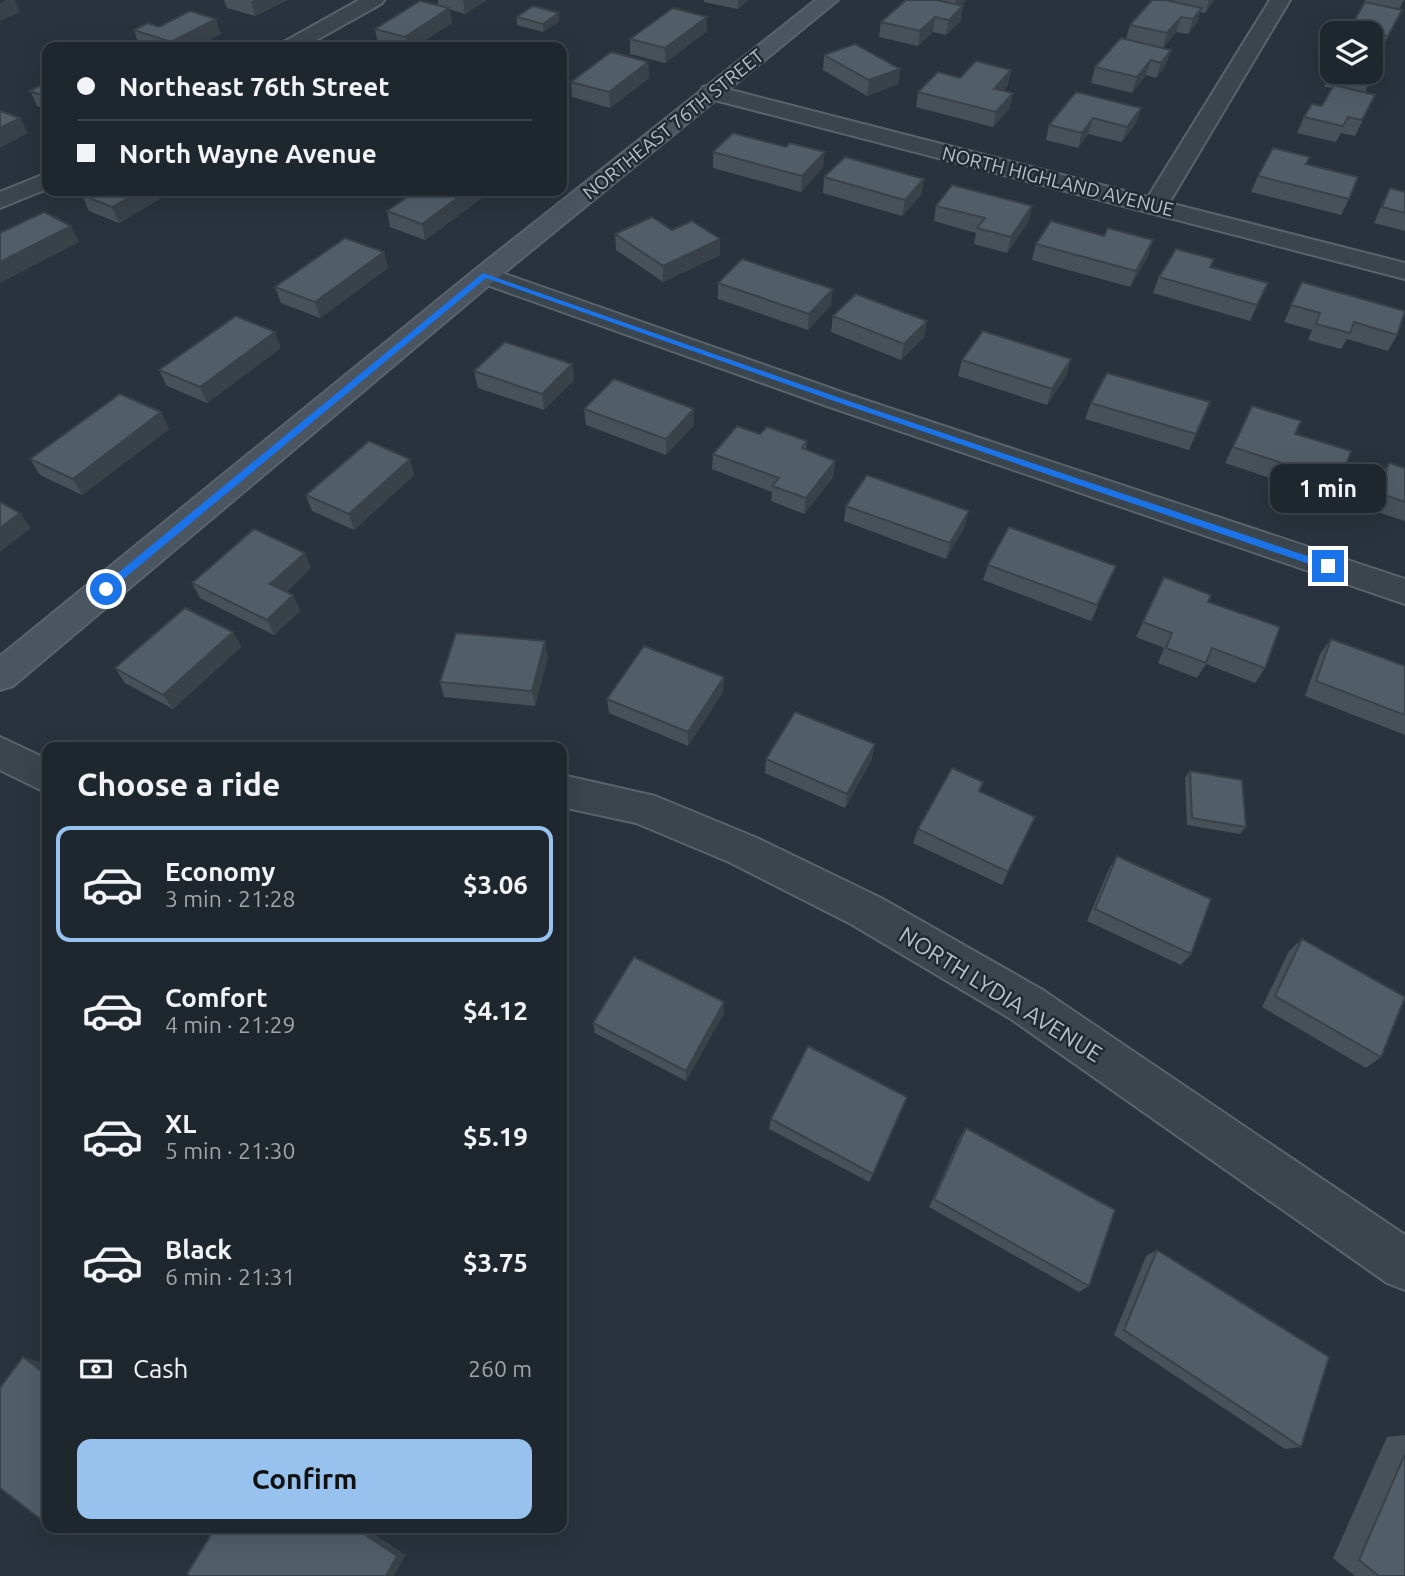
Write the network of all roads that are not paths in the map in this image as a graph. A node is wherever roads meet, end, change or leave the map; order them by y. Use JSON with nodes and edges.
{"nodes":[{"id":1,"x":374,"y":0,"type":"edge"},
{"id":2,"x":828,"y":0,"type":"edge"},
{"id":3,"x":1280,"y":0,"type":"edge"},
{"id":4,"x":298,"y":42,"type":"edge"},
{"id":5,"x":711,"y":92,"type":"junction"},
{"id":6,"x":42,"y":182,"type":"edge"},
{"id":7,"x":0,"y":201,"type":"edge"},
{"id":8,"x":1155,"y":206,"type":"junction"},
{"id":9,"x":1405,"y":271,"type":"edge"},
{"id":10,"x":485,"y":275,"type":"junction"},
{"id":11,"x":1405,"y":592,"type":"edge"},
{"id":12,"x":0,"y":676,"type":"edge"},
{"id":13,"x":0,"y":752,"type":"edge"},
{"id":14,"x":42,"y":774,"type":"edge"},
{"id":15,"x":567,"y":792,"type":"edge"},
{"id":16,"x":1405,"y":1265,"type":"edge"}],
"edges":[{"from":1,"to":4,"type":"street"},
{"from":2,"to":5,"type":"street","name":"NORTHEAST 76TH STREET"},
{"from":3,"to":8,"type":"street"},
{"from":5,"to":8,"type":"street","name":"NORTH HIGHLAND AVENUE"},
{"from":5,"to":10,"type":"street","name":"NORTHEAST 76TH STREET"},
{"from":6,"to":7,"type":"street"},
{"from":8,"to":9,"type":"street","name":"NORTH HIGHLAND AVENUE"},
{"from":10,"to":11,"type":"street"},
{"from":10,"to":12,"type":"street","name":"NORTHEAST 76TH STREET"},
{"from":13,"to":14,"type":"street"},
{"from":15,"to":16,"type":"street","name":"NORTH LYDIA AVENUE"}]}
